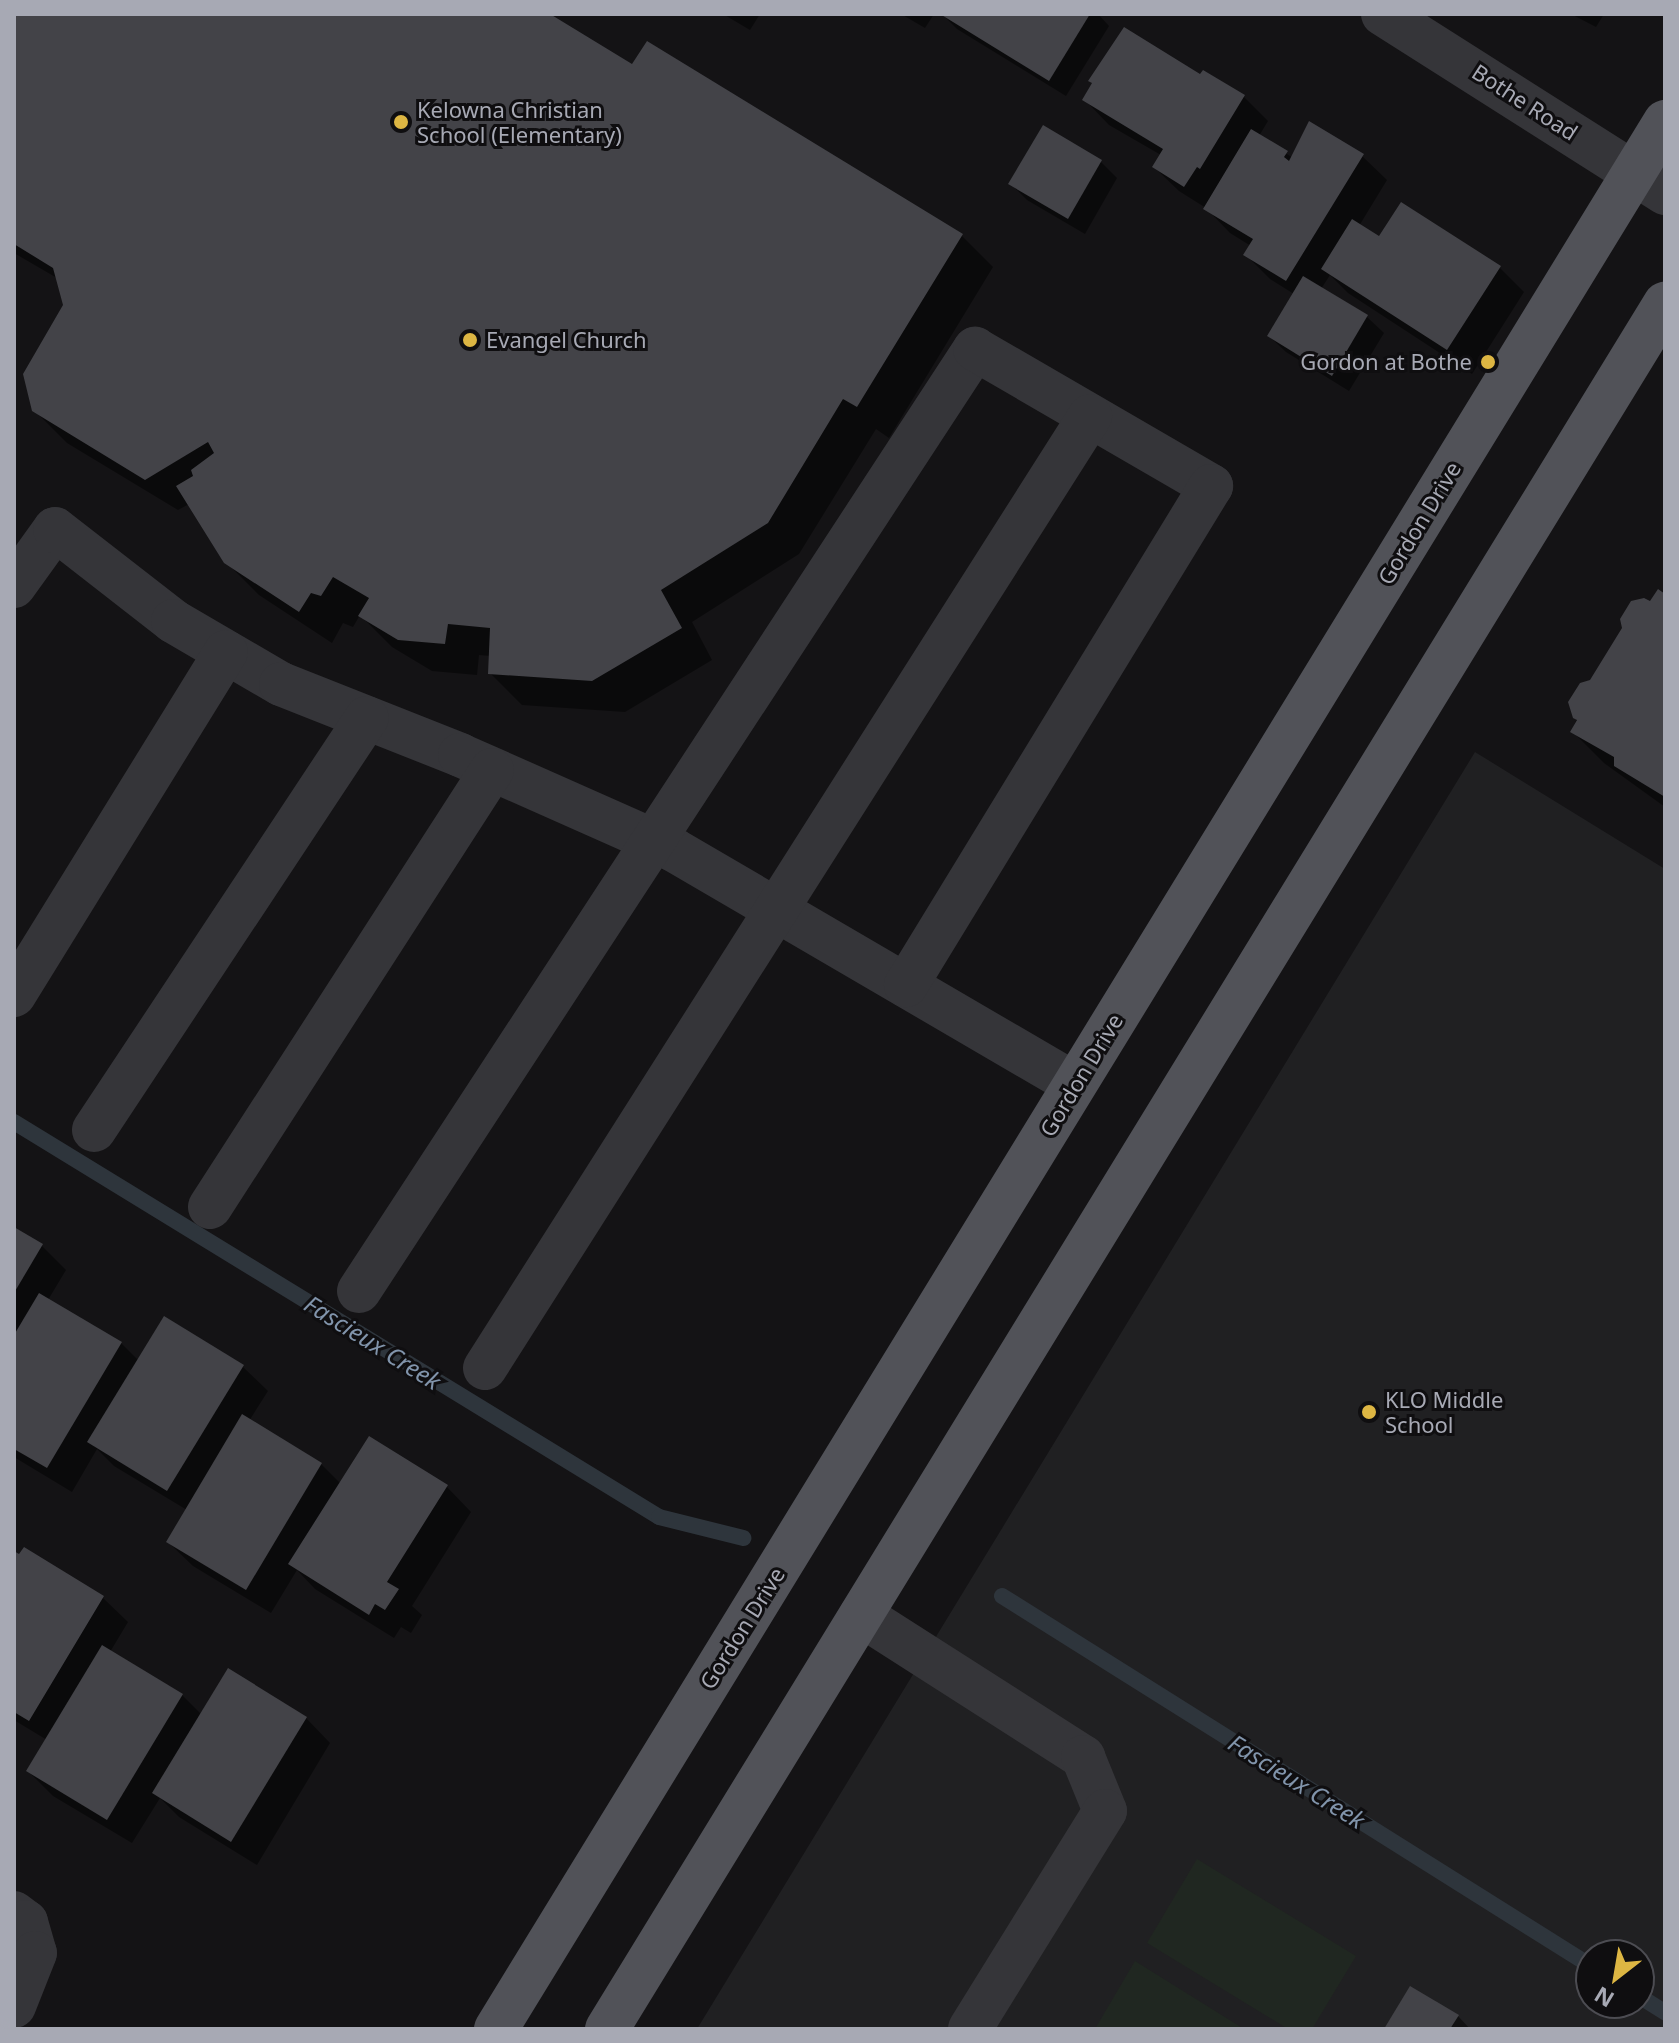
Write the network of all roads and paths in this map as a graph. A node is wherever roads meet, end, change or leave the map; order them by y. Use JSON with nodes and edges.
{"nodes":[{"id":1,"x":1383,"y":14,"type":"edge"},
{"id":2,"x":1665,"y":122,"type":"edge"},
{"id":3,"x":1649,"y":183,"type":"edge"},
{"id":4,"x":1665,"y":304,"type":"edge"},
{"id":5,"x":1090,"y":416,"type":"junction"},
{"id":6,"x":14,"y":586,"type":"edge"},
{"id":7,"x":226,"y":652,"type":"junction"},
{"id":8,"x":367,"y":718,"type":"junction"},
{"id":9,"x":492,"y":770,"type":"junction"},
{"id":10,"x":653,"y":840,"type":"junction"},
{"id":11,"x":779,"y":911,"type":"junction"},
{"id":12,"x":906,"y":985,"type":"junction"},
{"id":13,"x":14,"y":995,"type":"edge"},
{"id":14,"x":1075,"y":1084,"type":"junction"},
{"id":15,"x":94,"y":1130,"type":"dead end"},
{"id":16,"x":210,"y":1207,"type":"dead end"},
{"id":17,"x":359,"y":1291,"type":"dead end"},
{"id":18,"x":485,"y":1368,"type":"dead end"},
{"id":19,"x":861,"y":1615,"type":"junction"},
{"id":20,"x":14,"y":1913,"type":"edge"},
{"id":21,"x":14,"y":2006,"type":"edge"},
{"id":22,"x":496,"y":2029,"type":"edge"},
{"id":23,"x":607,"y":2029,"type":"edge"},
{"id":24,"x":970,"y":2029,"type":"edge"}],
"edges":[{"from":1,"to":3,"type":"street","name":"Bothe Road"},
{"from":2,"to":3,"type":"main road","name":"Gordon Drive"},
{"from":3,"to":14,"type":"main road","name":"Gordon Drive"},
{"from":4,"to":19,"type":"main road"},
{"from":5,"to":10,"type":"street"},
{"from":5,"to":11,"type":"street"},
{"from":5,"to":12,"type":"street"},
{"from":6,"to":7,"type":"street"},
{"from":7,"to":8,"type":"street"},
{"from":7,"to":13,"type":"street"},
{"from":8,"to":9,"type":"street"},
{"from":8,"to":15,"type":"street"},
{"from":9,"to":10,"type":"street"},
{"from":9,"to":16,"type":"street"},
{"from":10,"to":11,"type":"street"},
{"from":10,"to":17,"type":"street"},
{"from":11,"to":12,"type":"street"},
{"from":11,"to":18,"type":"street"},
{"from":12,"to":14,"type":"street"},
{"from":14,"to":22,"type":"main road","name":"Gordon Drive"},
{"from":19,"to":23,"type":"main road"},
{"from":19,"to":24,"type":"street"},
{"from":20,"to":21,"type":"street"}]}
